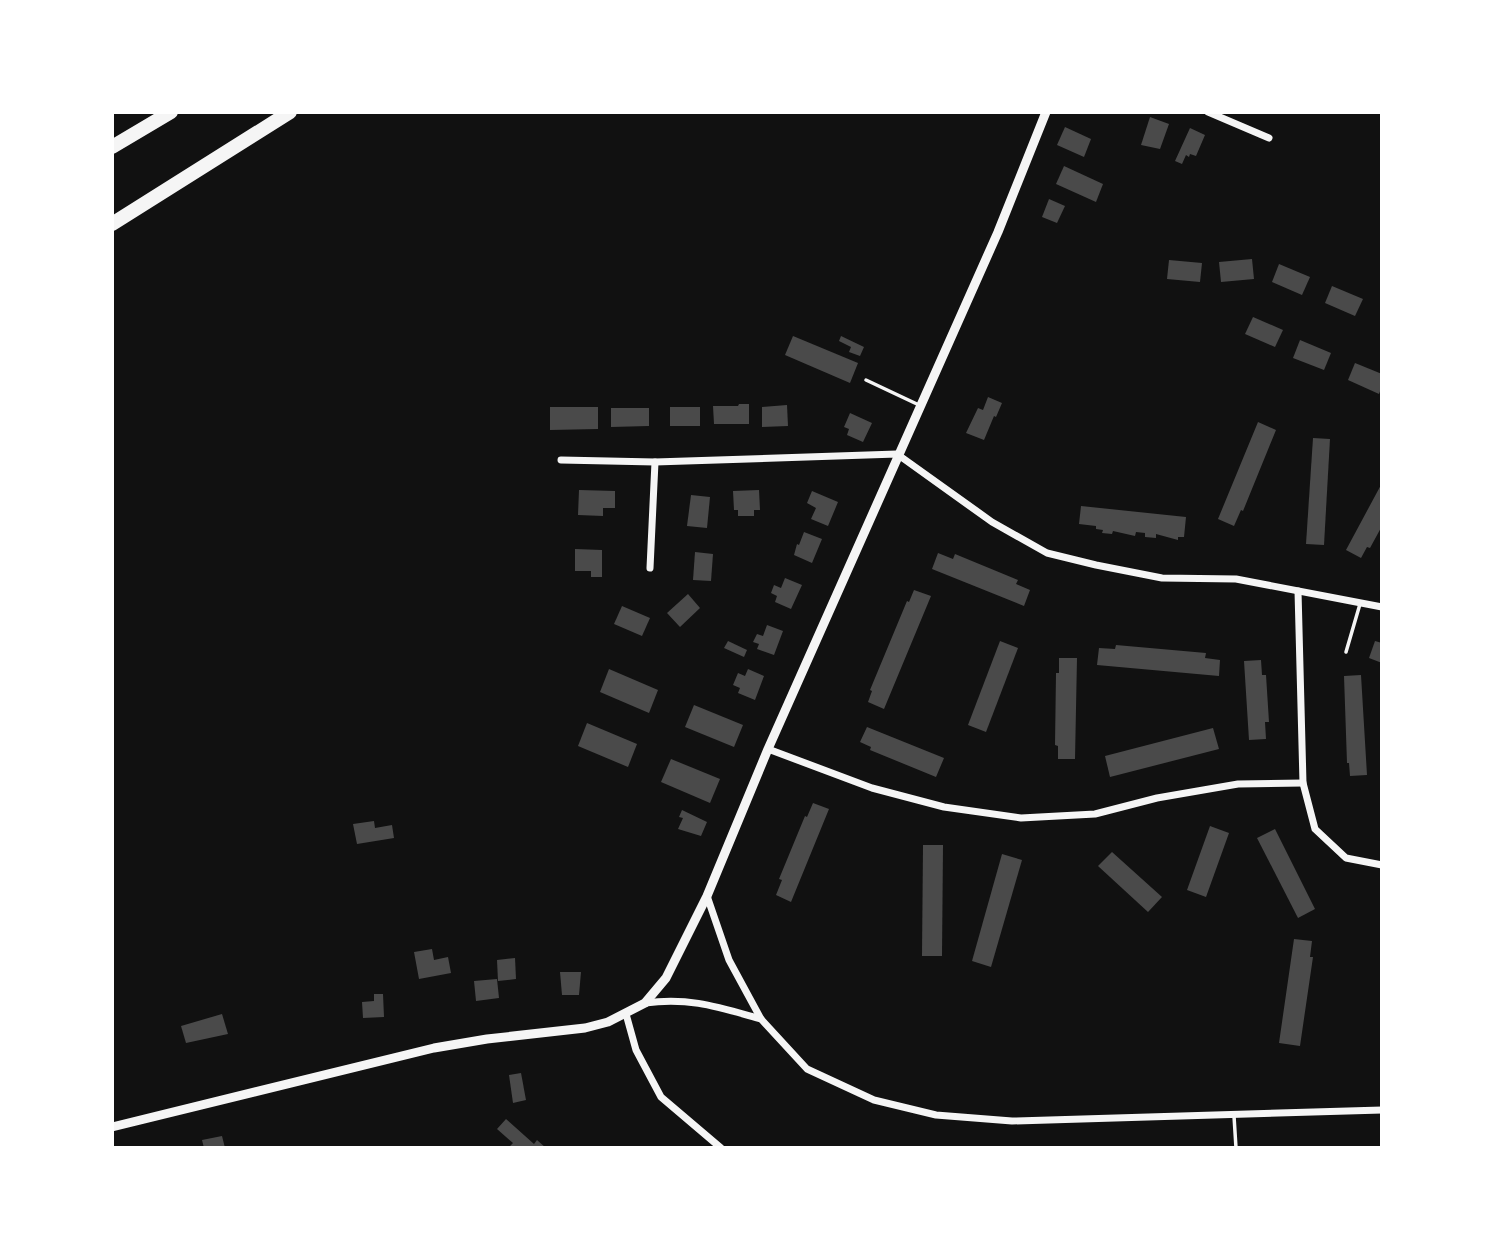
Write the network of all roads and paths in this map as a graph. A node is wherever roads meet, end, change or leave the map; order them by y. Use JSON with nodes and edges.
{"nodes":[{"id":1,"x":171,"y":112,"type":"edge"},
{"id":2,"x":290,"y":112,"type":"edge"},
{"id":3,"x":1046,"y":112,"type":"edge"},
{"id":4,"x":1208,"y":112,"type":"edge"},
{"id":5,"x":1269,"y":138,"type":"dead end"},
{"id":6,"x":112,"y":147,"type":"edge"},
{"id":7,"x":112,"y":224,"type":"edge"},
{"id":8,"x":866,"y":380,"type":"dead end"},
{"id":9,"x":919,"y":405,"type":"junction"},
{"id":10,"x":897,"y":454,"type":"junction"},
{"id":11,"x":561,"y":460,"type":"dead end"},
{"id":12,"x":656,"y":462,"type":"junction"},
{"id":13,"x":650,"y":568,"type":"dead end"},
{"id":14,"x":1298,"y":591,"type":"junction"},
{"id":15,"x":1361,"y":602,"type":"junction"},
{"id":16,"x":1382,"y":607,"type":"edge"},
{"id":17,"x":1346,"y":652,"type":"dead end"},
{"id":18,"x":768,"y":749,"type":"junction"},
{"id":19,"x":1303,"y":783,"type":"junction"},
{"id":20,"x":1382,"y":865,"type":"edge"},
{"id":21,"x":707,"y":896,"type":"junction"},
{"id":22,"x":645,"y":1003,"type":"junction"},
{"id":23,"x":626,"y":1014,"type":"junction"},
{"id":24,"x":761,"y":1020,"type":"junction"},
{"id":25,"x":1382,"y":1110,"type":"edge"},
{"id":26,"x":1234,"y":1114,"type":"junction"},
{"id":27,"x":112,"y":1127,"type":"edge"},
{"id":28,"x":721,"y":1148,"type":"edge"},
{"id":29,"x":1236,"y":1148,"type":"edge"}],
"edges":[{"from":1,"to":6,"type":"highway"},
{"from":2,"to":7,"type":"highway"},
{"from":3,"to":9,"type":"street"},
{"from":4,"to":5,"type":"street"},
{"from":8,"to":9,"type":"lane"},
{"from":9,"to":10,"type":"street"},
{"from":10,"to":12,"type":"street"},
{"from":10,"to":14,"type":"street"},
{"from":10,"to":18,"type":"street"},
{"from":11,"to":12,"type":"street"},
{"from":12,"to":13,"type":"street"},
{"from":14,"to":15,"type":"street"},
{"from":14,"to":19,"type":"street"},
{"from":15,"to":16,"type":"street"},
{"from":15,"to":17,"type":"lane"},
{"from":18,"to":19,"type":"street"},
{"from":18,"to":21,"type":"street"},
{"from":19,"to":20,"type":"street"},
{"from":21,"to":22,"type":"street"},
{"from":21,"to":24,"type":"street"},
{"from":22,"to":23,"type":"street"},
{"from":22,"to":24,"type":"street"},
{"from":23,"to":27,"type":"street"},
{"from":23,"to":28,"type":"street"},
{"from":24,"to":26,"type":"street"},
{"from":25,"to":26,"type":"street"},
{"from":26,"to":29,"type":"lane"}]}
